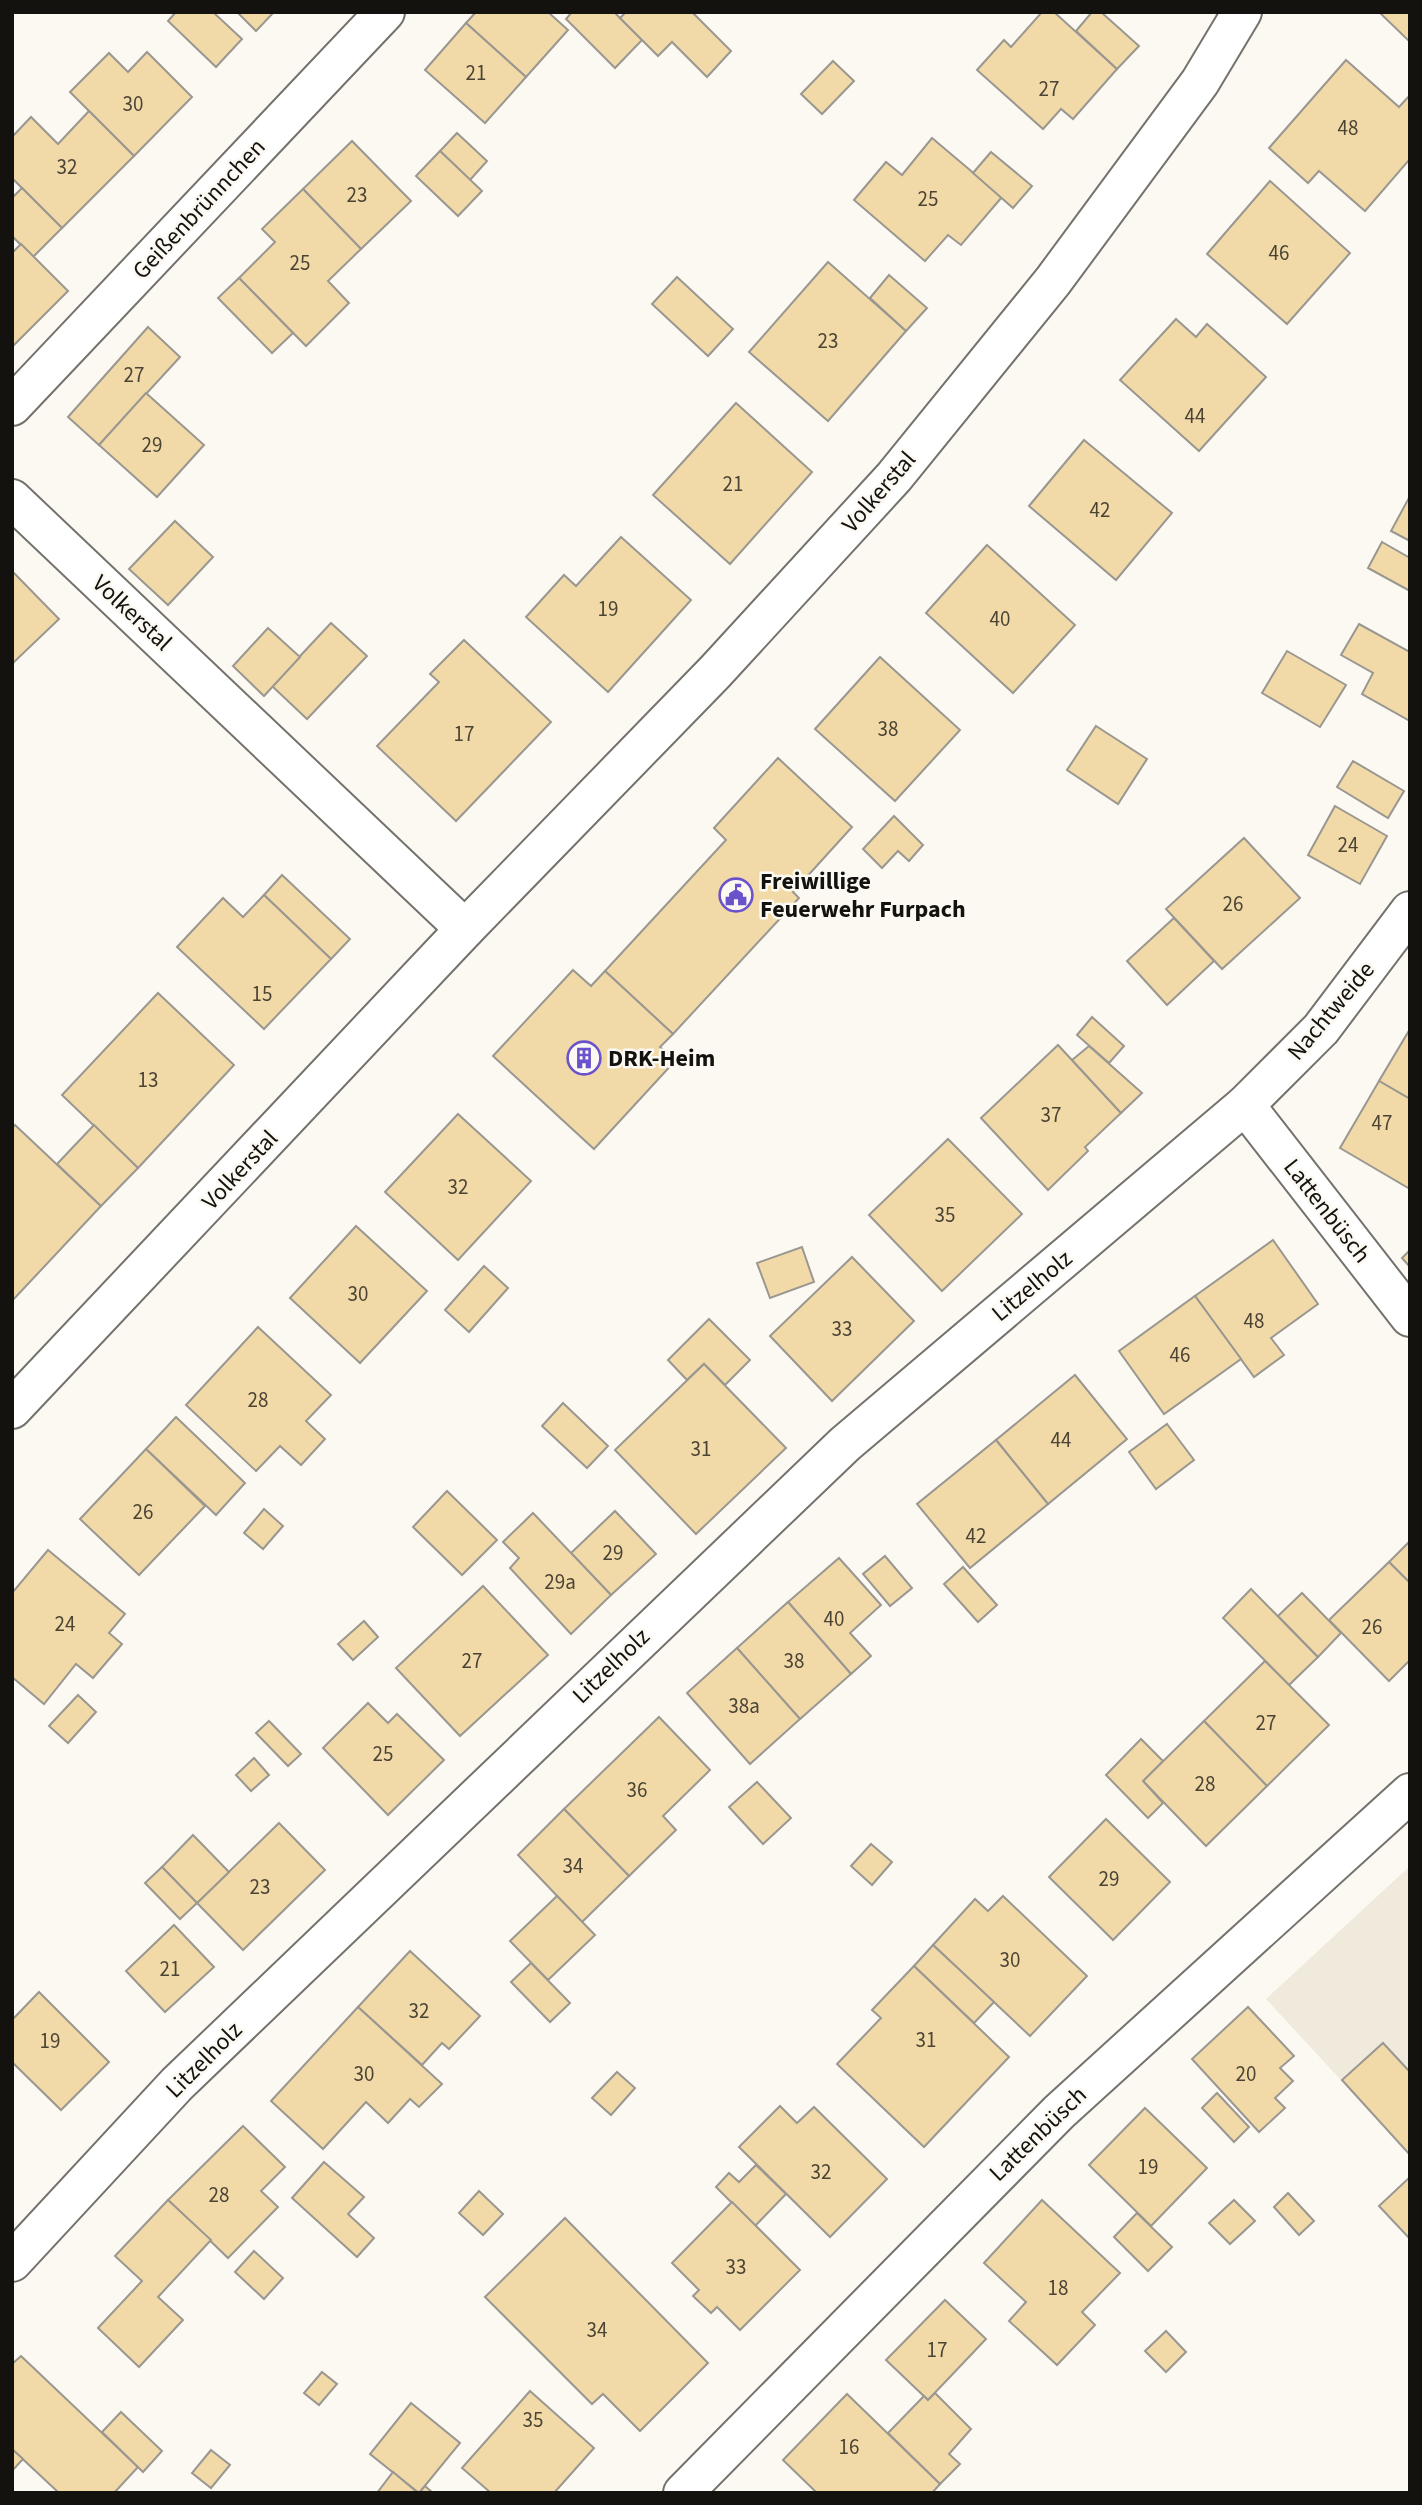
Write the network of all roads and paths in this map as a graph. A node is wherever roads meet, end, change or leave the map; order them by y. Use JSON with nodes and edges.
{"nodes":[{"id":1,"x":385,"y":12,"type":"edge"},
{"id":2,"x":1242,"y":12,"type":"edge"},
{"id":3,"x":12,"y":406,"type":"edge"},
{"id":4,"x":12,"y":499,"type":"edge"},
{"id":5,"x":1410,"y":912,"type":"edge"},
{"id":6,"x":465,"y":929,"type":"junction"},
{"id":7,"x":1245,"y":1105,"type":"junction"},
{"id":8,"x":1410,"y":1317,"type":"edge"},
{"id":9,"x":12,"y":1409,"type":"edge"},
{"id":10,"x":1410,"y":1793,"type":"edge"},
{"id":11,"x":12,"y":2262,"type":"edge"},
{"id":12,"x":683,"y":2493,"type":"edge"}],
"edges":[{"from":1,"to":3,"type":"street","name":"Geißenbrünnchen"},
{"from":2,"to":6,"type":"street","name":"Volkerstal"},
{"from":4,"to":6,"type":"street","name":"Volkerstal"},
{"from":5,"to":7,"type":"street","name":"Nachtweide"},
{"from":6,"to":9,"type":"street","name":"Volkerstal"},
{"from":7,"to":8,"type":"street","name":"Lattenbüsch"},
{"from":7,"to":11,"type":"street","name":"Litzelholz"},
{"from":10,"to":12,"type":"street","name":"Lattenbüsch"}]}
